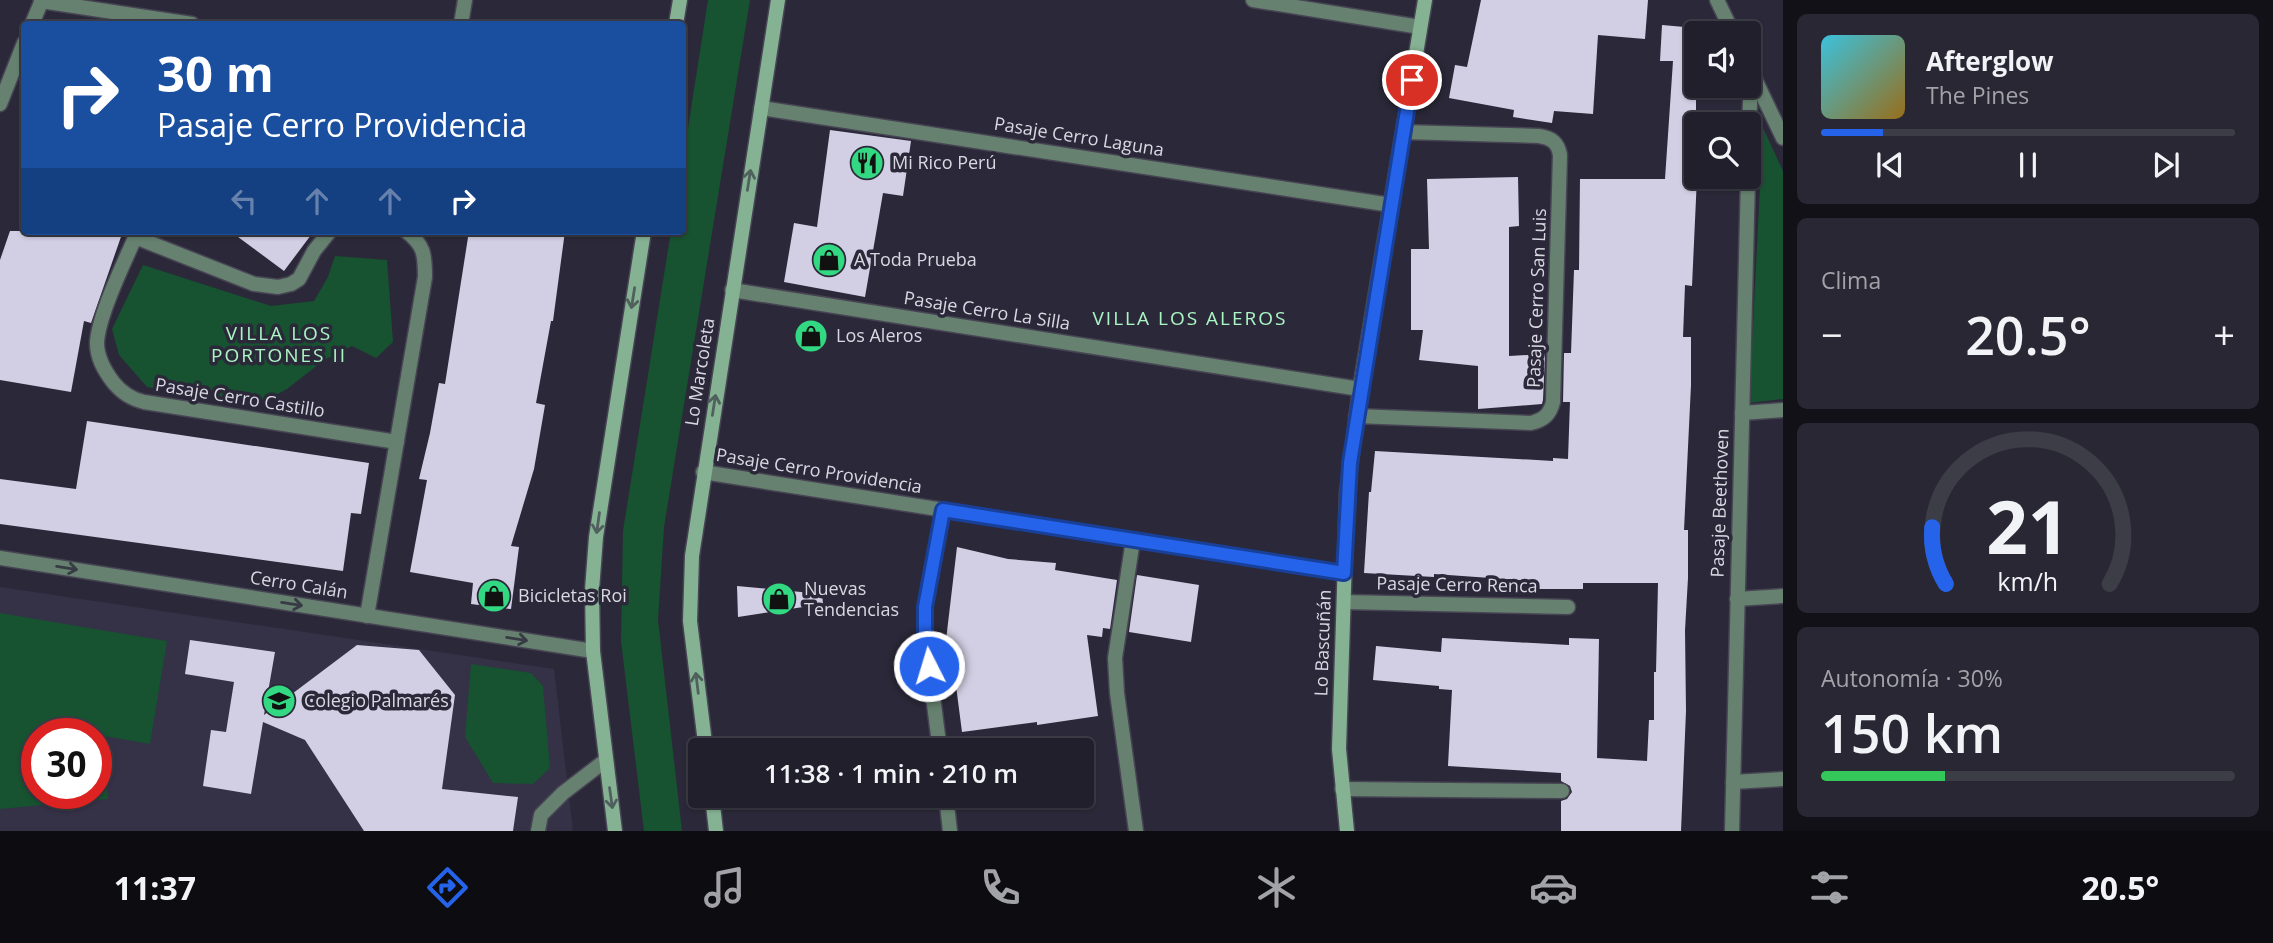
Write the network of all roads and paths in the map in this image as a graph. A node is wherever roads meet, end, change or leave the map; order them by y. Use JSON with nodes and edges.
{"nodes":[{"id":1,"x":465,"y":0,"type":"edge"},
{"id":2,"x":680,"y":0,"type":"edge"},
{"id":3,"x":778,"y":0,"type":"edge"},
{"id":4,"x":1253,"y":0,"type":"edge"},
{"id":5,"x":1425,"y":0,"type":"edge"},
{"id":6,"x":1717,"y":0,"type":"edge"},
{"id":7,"x":41,"y":1,"type":"edge"},
{"id":8,"x":33,"y":21,"type":"edge"},
{"id":9,"x":172,"y":21,"type":"edge"},
{"id":10,"x":462,"y":21,"type":"edge"},
{"id":11,"x":676,"y":21,"type":"edge"},
{"id":12,"x":1727,"y":21,"type":"edge"},
{"id":13,"x":1420,"y":27,"type":"junction"},
{"id":14,"x":21,"y":51,"type":"edge"},
{"id":15,"x":1761,"y":93,"type":"edge"},
{"id":16,"x":0,"y":104,"type":"edge"},
{"id":17,"x":761,"y":108,"type":"junction"},
{"id":18,"x":1403,"y":132,"type":"junction"},
{"id":19,"x":1783,"y":138,"type":"edge"},
{"id":20,"x":1748,"y":189,"type":"edge"},
{"id":21,"x":1391,"y":205,"type":"junction"},
{"id":22,"x":137,"y":235,"type":"edge"},
{"id":23,"x":139,"y":235,"type":"edge"},
{"id":24,"x":327,"y":235,"type":"edge"},
{"id":25,"x":411,"y":235,"type":"edge"},
{"id":26,"x":643,"y":235,"type":"edge"},
{"id":27,"x":732,"y":290,"type":"junction"},
{"id":28,"x":1360,"y":389,"type":"junction"},
{"id":29,"x":1783,"y":410,"type":"edge"},
{"id":30,"x":1742,"y":413,"type":"junction"},
{"id":31,"x":1356,"y":416,"type":"junction"},
{"id":32,"x":397,"y":442,"type":"junction"},
{"id":33,"x":703,"y":472,"type":"junction"},
{"id":34,"x":943,"y":510,"type":"junction"},
{"id":35,"x":1133,"y":540,"type":"junction"},
{"id":36,"x":0,"y":558,"type":"edge"},
{"id":37,"x":1344,"y":573,"type":"junction"},
{"id":38,"x":1783,"y":596,"type":"edge"},
{"id":39,"x":1737,"y":599,"type":"junction"},
{"id":40,"x":1344,"y":602,"type":"junction"},
{"id":41,"x":1569,"y":607,"type":"dead end"},
{"id":42,"x":367,"y":616,"type":"junction"},
{"id":43,"x":593,"y":651,"type":"junction"},
{"id":44,"x":704,"y":738,"type":"edge"},
{"id":45,"x":938,"y":738,"type":"edge"},
{"id":46,"x":606,"y":761,"type":"junction"},
{"id":47,"x":1783,"y":779,"type":"edge"},
{"id":48,"x":1733,"y":782,"type":"junction"},
{"id":49,"x":1342,"y":789,"type":"junction"},
{"id":50,"x":1562,"y":791,"type":"dead end"},
{"id":51,"x":713,"y":808,"type":"edge"},
{"id":52,"x":947,"y":808,"type":"edge"},
{"id":53,"x":538,"y":831,"type":"edge"},
{"id":54,"x":615,"y":831,"type":"edge"},
{"id":55,"x":716,"y":831,"type":"edge"},
{"id":56,"x":950,"y":831,"type":"edge"},
{"id":57,"x":1136,"y":831,"type":"edge"},
{"id":58,"x":1347,"y":831,"type":"edge"},
{"id":59,"x":1732,"y":831,"type":"edge"}],
"edges":[{"from":1,"to":10,"type":"street"},
{"from":2,"to":11,"type":"main road"},
{"from":3,"to":17,"type":"main road","name":"Lo Marcoleta"},
{"from":4,"to":13,"type":"street"},
{"from":5,"to":13,"type":"main road","name":"Lo Bascuñán"},
{"from":6,"to":12,"type":"street"},
{"from":7,"to":8,"type":"street"},
{"from":7,"to":9,"type":"street"},
{"from":13,"to":18,"type":"main road","name":"Lo Bascuñán"},
{"from":14,"to":16,"type":"street"},
{"from":15,"to":19,"type":"street"},
{"from":17,"to":21,"type":"street","name":"Pasaje Cerro Laguna"},
{"from":27,"to":17,"type":"main road","name":"Lo Marcoleta","one_way":true},
{"from":18,"to":21,"type":"main road","name":"Lo Bascuñán"},
{"from":18,"to":31,"type":"street","name":"Pasaje Cerro San Luis"},
{"from":20,"to":30,"type":"street","name":"Pasaje Beethoven"},
{"from":21,"to":28,"type":"main road","name":"Lo Bascuñán"},
{"from":22,"to":32,"type":"street","name":"Pasaje Cerro Castillo"},
{"from":23,"to":24,"type":"street","name":"Pasaje Cerro Castillo"},
{"from":25,"to":32,"type":"street"},
{"from":26,"to":43,"type":"main road","one_way":true},
{"from":27,"to":28,"type":"street","name":"Pasaje Cerro La Silla"},
{"from":33,"to":27,"type":"main road","name":"Lo Marcoleta","one_way":true},
{"from":28,"to":31,"type":"main road","name":"Lo Bascuñán"},
{"from":29,"to":30,"type":"street"},
{"from":30,"to":39,"type":"street","name":"Pasaje Beethoven"},
{"from":31,"to":37,"type":"main road","name":"Lo Bascuñán"},
{"from":32,"to":42,"type":"street"},
{"from":33,"to":34,"type":"street","name":"Pasaje Cerro Providencia"},
{"from":44,"to":33,"type":"main road","name":"Lo Marcoleta","one_way":true},
{"from":34,"to":35,"type":"street","name":"Pasaje Cerro Providencia"},
{"from":34,"to":45,"type":"street"},
{"from":35,"to":37,"type":"street","name":"Pasaje Cerro Providencia"},
{"from":35,"to":57,"type":"street"},
{"from":36,"to":42,"type":"street","name":"Cerro Calán","one_way":true},
{"from":37,"to":40,"type":"main road","name":"Lo Bascuñán"},
{"from":38,"to":39,"type":"street"},
{"from":39,"to":48,"type":"street","name":"Pasaje Beethoven"},
{"from":40,"to":41,"type":"street","name":"Pasaje Cerro Renca"},
{"from":40,"to":49,"type":"main road","name":"Lo Bascuñán"},
{"from":42,"to":43,"type":"street","name":"Cerro Calán","one_way":true},
{"from":43,"to":46,"type":"main road"},
{"from":46,"to":53,"type":"street"},
{"from":46,"to":54,"type":"main road","one_way":true},
{"from":47,"to":48,"type":"street"},
{"from":48,"to":59,"type":"street","name":"Pasaje Beethoven"},
{"from":49,"to":50,"type":"street"},
{"from":49,"to":58,"type":"main road","name":"Lo Bascuñán"},
{"from":51,"to":55,"type":"main road"},
{"from":52,"to":56,"type":"street"}]}
